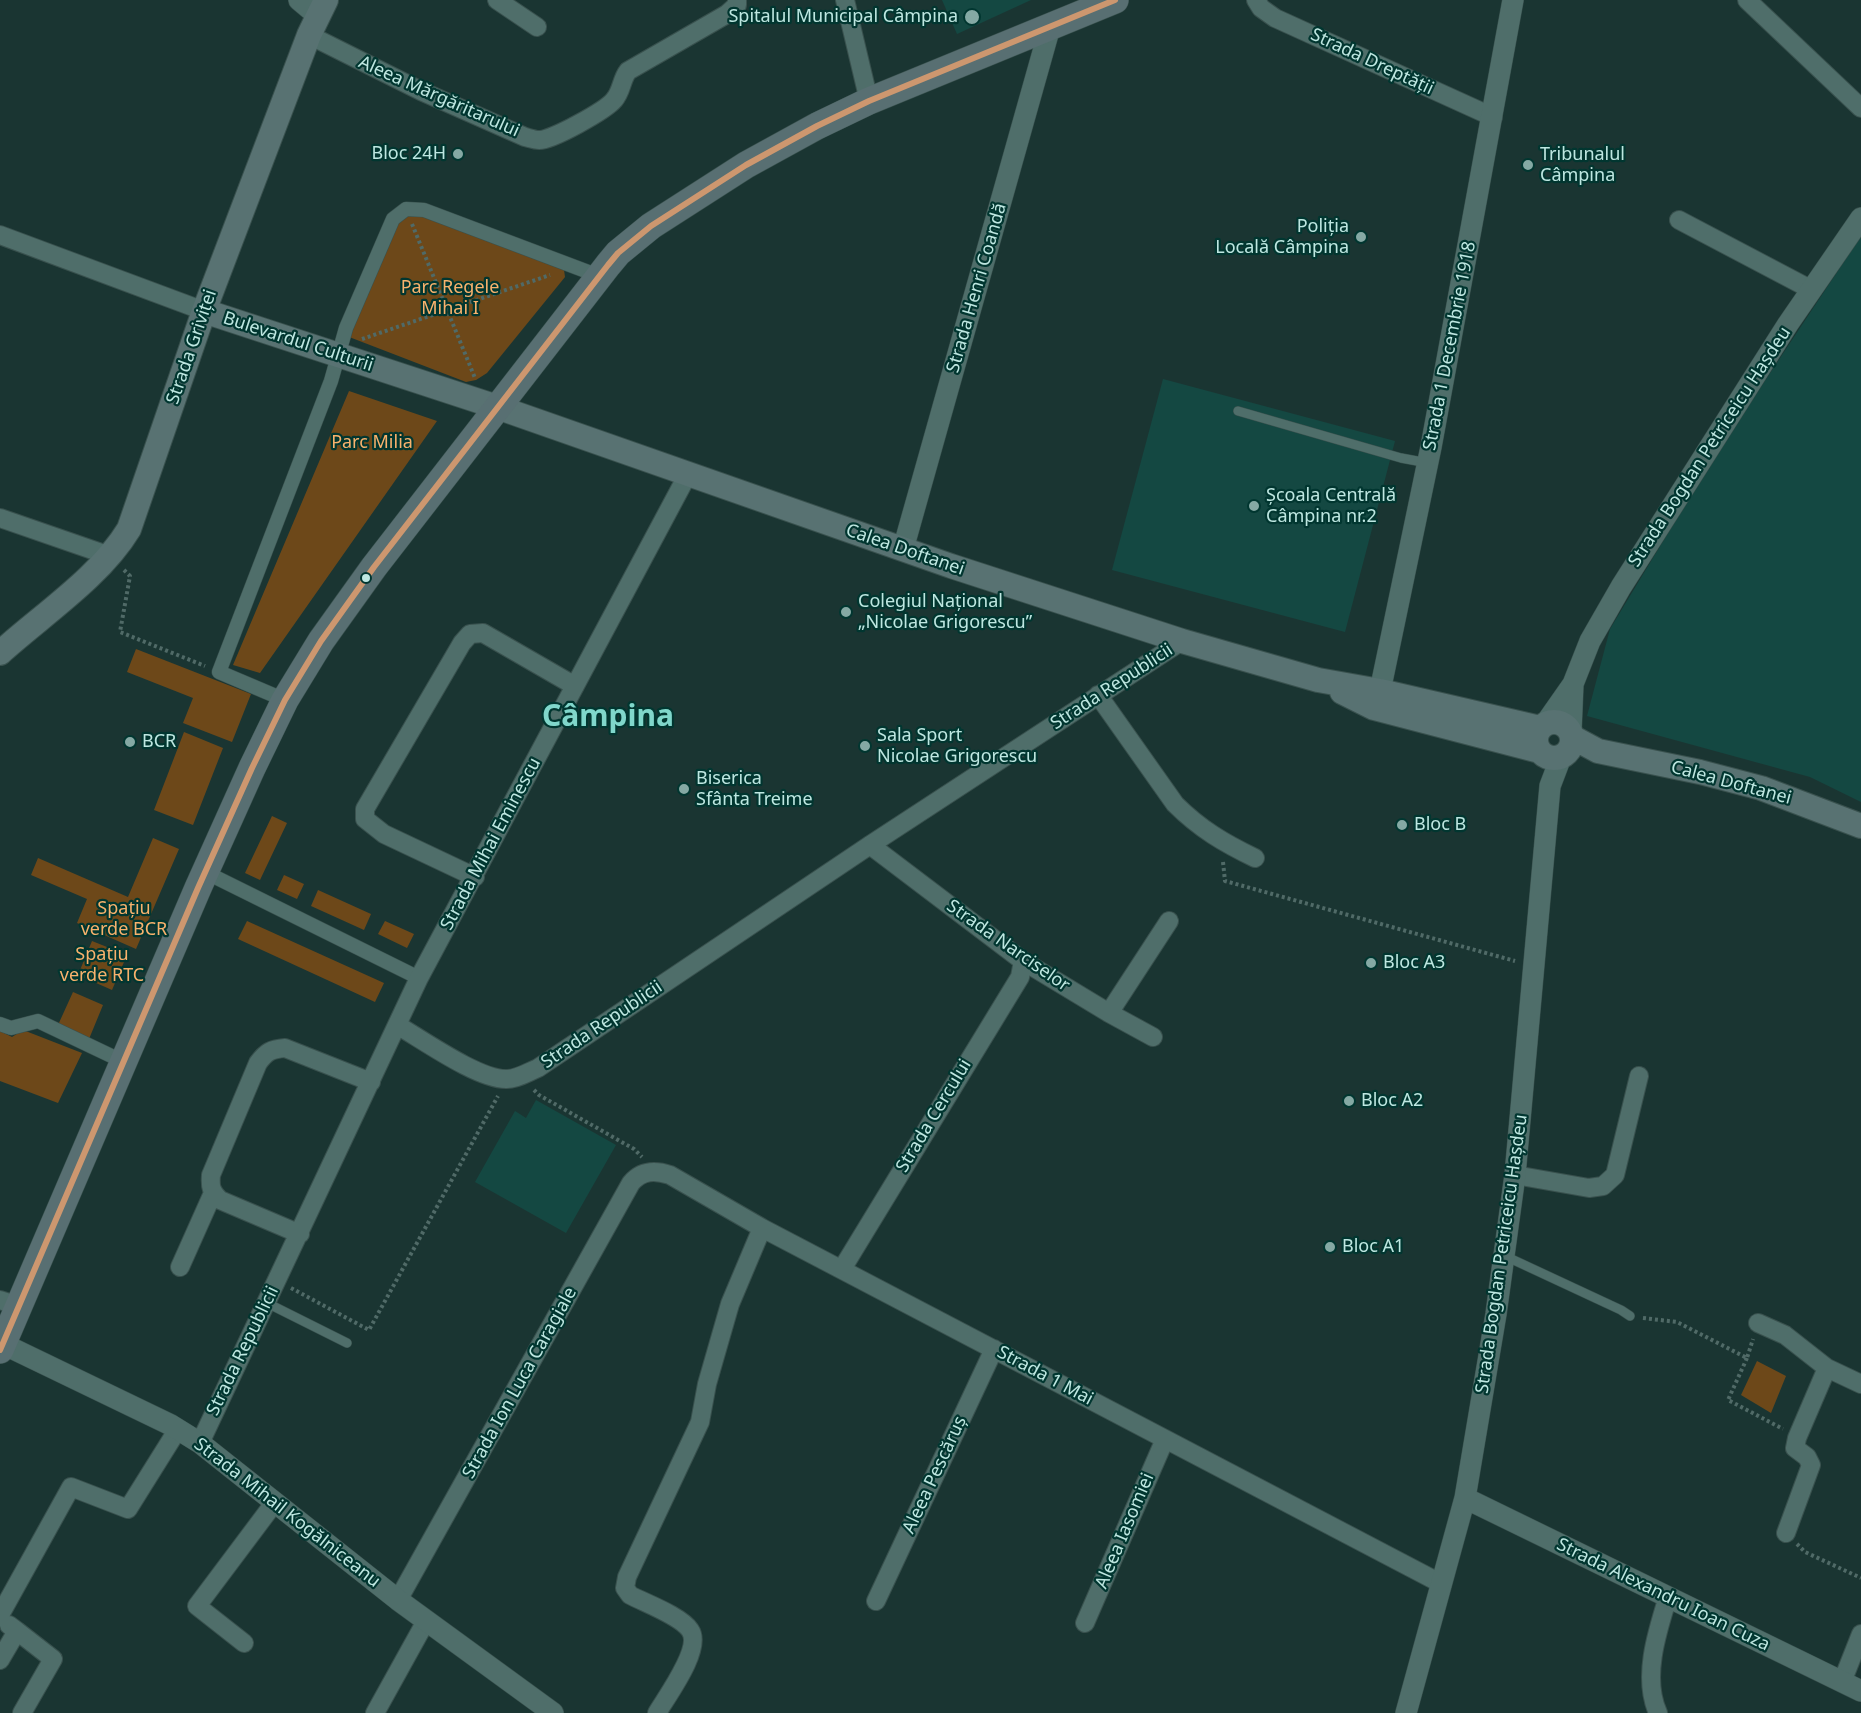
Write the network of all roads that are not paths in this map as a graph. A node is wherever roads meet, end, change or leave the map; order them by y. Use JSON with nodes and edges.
{"nodes":[{"id":1,"x":299,"y":0,"type":"edge"},
{"id":2,"x":497,"y":0,"type":"edge"},
{"id":3,"x":737,"y":0,"type":"edge"},
{"id":4,"x":845,"y":0,"type":"edge"},
{"id":5,"x":1115,"y":0,"type":"edge"},
{"id":6,"x":1513,"y":0,"type":"edge"},
{"id":7,"x":1747,"y":0,"type":"edge"},
{"id":8,"x":1259,"y":4,"type":"edge"},
{"id":9,"x":318,"y":17,"type":"edge"},
{"id":10,"x":537,"y":27,"type":"dead end"},
{"id":11,"x":1050,"y":27,"type":"junction"},
{"id":12,"x":869,"y":101,"type":"junction"},
{"id":13,"x":1861,"y":108,"type":"edge"},
{"id":14,"x":1493,"y":117,"type":"junction"},
{"id":15,"x":1861,"y":218,"type":"edge"},
{"id":16,"x":1679,"y":220,"type":"dead end"},
{"id":17,"x":0,"y":235,"type":"edge"},
{"id":18,"x":599,"y":276,"type":"junction"},
{"id":19,"x":1812,"y":290,"type":"junction"},
{"id":20,"x":204,"y":311,"type":"junction"},
{"id":21,"x":338,"y":355,"type":"junction"},
{"id":22,"x":497,"y":407,"type":"junction"},
{"id":23,"x":1238,"y":411,"type":"dead end"},
{"id":24,"x":1428,"y":463,"type":"junction"},
{"id":25,"x":688,"y":474,"type":"junction"},
{"id":26,"x":0,"y":518,"type":"edge"},
{"id":27,"x":903,"y":549,"type":"junction"},
{"id":28,"x":110,"y":556,"type":"junction"},
{"id":29,"x":1182,"y":641,"type":"junction"},
{"id":30,"x":0,"y":653,"type":"edge"},
{"id":31,"x":1318,"y":680,"type":"junction"},
{"id":32,"x":575,"y":686,"type":"junction"},
{"id":33,"x":1380,"y":691,"type":"junction"},
{"id":34,"x":1098,"y":695,"type":"junction"},
{"id":35,"x":285,"y":700,"type":"junction"},
{"id":36,"x":1555,"y":742,"type":"junction"},
{"id":37,"x":1861,"y":826,"type":"edge"},
{"id":38,"x":870,"y":845,"type":"junction"},
{"id":39,"x":1255,"y":858,"type":"dead end"},
{"id":40,"x":205,"y":872,"type":"junction"},
{"id":41,"x":475,"y":877,"type":"junction"},
{"id":42,"x":1169,"y":921,"type":"dead end"},
{"id":43,"x":1023,"y":961,"type":"junction"},
{"id":44,"x":419,"y":978,"type":"junction"},
{"id":45,"x":1109,"y":1013,"type":"junction"},
{"id":46,"x":0,"y":1023,"type":"edge"},
{"id":47,"x":398,"y":1025,"type":"junction"},
{"id":48,"x":1153,"y":1037,"type":"dead end"},
{"id":49,"x":122,"y":1061,"type":"junction"},
{"id":50,"x":1639,"y":1076,"type":"dead end"},
{"id":51,"x":370,"y":1082,"type":"junction"},
{"id":52,"x":653,"y":1172,"type":"joint"},
{"id":53,"x":1515,"y":1175,"type":"junction"},
{"id":54,"x":213,"y":1192,"type":"junction"},
{"id":55,"x":762,"y":1228,"type":"junction"},
{"id":56,"x":300,"y":1234,"type":"junction"},
{"id":57,"x":1504,"y":1256,"type":"junction"},
{"id":58,"x":180,"y":1267,"type":"dead end"},
{"id":59,"x":842,"y":1269,"type":"junction"},
{"id":60,"x":10,"y":1303,"type":"edge"},
{"id":61,"x":267,"y":1304,"type":"junction"},
{"id":62,"x":1630,"y":1316,"type":"road end"},
{"id":63,"x":1758,"y":1323,"type":"road end"},
{"id":64,"x":347,"y":1343,"type":"dead end"},
{"id":65,"x":1,"y":1347,"type":"edge"},
{"id":66,"x":994,"y":1349,"type":"junction"},
{"id":67,"x":1827,"y":1368,"type":"junction"},
{"id":68,"x":1861,"y":1384,"type":"edge"},
{"id":69,"x":178,"y":1429,"type":"junction"},
{"id":70,"x":1165,"y":1438,"type":"junction"},
{"id":71,"x":200,"y":1443,"type":"junction"},
{"id":72,"x":1465,"y":1498,"type":"junction"},
{"id":73,"x":275,"y":1502,"type":"junction"},
{"id":74,"x":1786,"y":1533,"type":"road end"},
{"id":75,"x":1442,"y":1584,"type":"junction"},
{"id":76,"x":1668,"y":1597,"type":"junction"},
{"id":77,"x":399,"y":1600,"type":"junction"},
{"id":78,"x":876,"y":1601,"type":"dead end"},
{"id":79,"x":0,"y":1617,"type":"edge"},
{"id":80,"x":426,"y":1621,"type":"junction"},
{"id":81,"x":1085,"y":1623,"type":"dead end"},
{"id":82,"x":17,"y":1630,"type":"junction"},
{"id":83,"x":1861,"y":1634,"type":"edge"},
{"id":84,"x":244,"y":1643,"type":"dead end"},
{"id":85,"x":0,"y":1660,"type":"edge"},
{"id":86,"x":1852,"y":1686,"type":"edge"},
{"id":87,"x":22,"y":1713,"type":"edge"},
{"id":88,"x":375,"y":1713,"type":"edge"},
{"id":89,"x":553,"y":1713,"type":"edge"},
{"id":90,"x":657,"y":1713,"type":"edge"},
{"id":91,"x":1406,"y":1713,"type":"edge"},
{"id":92,"x":1658,"y":1713,"type":"edge"}],
"edges":[{"from":1,"to":9,"type":"street"},
{"from":2,"to":10,"type":"street"},
{"from":3,"to":9,"type":"street","name":"Aleea Mărgăritarului"},
{"from":4,"to":12,"type":"street"},
{"from":5,"to":11,"type":"main road"},
{"from":6,"to":14,"type":"street","name":"Strada 1 Decembrie 1918"},
{"from":7,"to":13,"type":"street"},
{"from":8,"to":14,"type":"street","name":"Strada Dreptății"},
{"from":9,"to":20,"type":"main road","name":"Strada Griviței"},
{"from":11,"to":12,"type":"main road"},
{"from":11,"to":27,"type":"street","name":"Strada Henri Coandă"},
{"from":12,"to":18,"type":"main road"},
{"from":14,"to":24,"type":"street","name":"Strada 1 Decembrie 1918"},
{"from":15,"to":19,"type":"street","name":"Strada Bogdan Petriceicu Hașdeu"},
{"from":16,"to":19,"type":"street"},
{"from":17,"to":20,"type":"street","name":"Bulevardul Culturii"},
{"from":18,"to":21,"type":"street"},
{"from":18,"to":22,"type":"main road"},
{"from":19,"to":36,"type":"street","name":"Strada Bogdan Petriceicu Hașdeu"},
{"from":20,"to":21,"type":"main road","name":"Bulevardul Culturii"},
{"from":20,"to":28,"type":"main road","name":"Strada Griviței"},
{"from":21,"to":22,"type":"main road","name":"Bulevardul Culturii"},
{"from":21,"to":35,"type":"street"},
{"from":22,"to":25,"type":"main road","name":"Calea Doftanei"},
{"from":22,"to":35,"type":"main road"},
{"from":23,"to":24,"type":"lane"},
{"from":24,"to":33,"type":"street","name":"Strada 1 Decembrie 1918"},
{"from":25,"to":27,"type":"main road","name":"Calea Doftanei"},
{"from":25,"to":32,"type":"street","name":"Strada Mihai Eminescu"},
{"from":26,"to":28,"type":"street"},
{"from":27,"to":29,"type":"main road","name":"Calea Doftanei"},
{"from":28,"to":30,"type":"main road","name":"Strada Griviței"},
{"from":29,"to":31,"type":"main road","name":"Calea Doftanei"},
{"from":29,"to":34,"type":"street","name":"Strada Republicii"},
{"from":31,"to":33,"type":"main road","name":"Calea Doftanei"},
{"from":31,"to":36,"type":"main road","name":"Calea Doftanei"},
{"from":32,"to":41,"type":"street","name":"Strada Mihai Eminescu"},
{"from":32,"to":41,"type":"street"},
{"from":33,"to":36,"type":"main road","name":"Calea Doftanei"},
{"from":34,"to":38,"type":"street","name":"Strada Republicii"},
{"from":34,"to":39,"type":"street"},
{"from":35,"to":40,"type":"main road"},
{"from":36,"to":37,"type":"main road","name":"Calea Doftanei"},
{"from":36,"to":53,"type":"street","name":"Strada Bogdan Petriceicu Hașdeu"},
{"from":38,"to":43,"type":"street","name":"Strada Narciselor"},
{"from":38,"to":47,"type":"street","name":"Strada Republicii"},
{"from":40,"to":44,"type":"street"},
{"from":40,"to":49,"type":"main road"},
{"from":41,"to":44,"type":"street","name":"Strada Mihai Eminescu"},
{"from":42,"to":45,"type":"street"},
{"from":43,"to":45,"type":"street","name":"Strada Narciselor"},
{"from":43,"to":59,"type":"street","name":"Strada Cercului"},
{"from":44,"to":47,"type":"street","name":"Strada Mihai Eminescu"},
{"from":45,"to":48,"type":"street","name":"Strada Narciselor"},
{"from":46,"to":49,"type":"street"},
{"from":47,"to":51,"type":"street","name":"Strada Republicii"},
{"from":49,"to":60,"type":"main road"},
{"from":50,"to":53,"type":"street"},
{"from":51,"to":54,"type":"street"},
{"from":51,"to":56,"type":"street","name":"Strada Republicii"},
{"from":52,"to":55,"type":"street","name":"Strada 1 Mai"},
{"from":52,"to":77,"type":"street","name":"Strada Ion Luca Caragiale"},
{"from":53,"to":57,"type":"street","name":"Strada Bogdan Petriceicu Hașdeu"},
{"from":54,"to":56,"type":"street"},
{"from":54,"to":58,"type":"street"},
{"from":55,"to":59,"type":"street","name":"Strada 1 Mai"},
{"from":55,"to":90,"type":"street"},
{"from":56,"to":61,"type":"street","name":"Strada Republicii"},
{"from":57,"to":62,"type":"lane"},
{"from":57,"to":72,"type":"street","name":"Strada Bogdan Petriceicu Hașdeu"},
{"from":59,"to":66,"type":"street","name":"Strada 1 Mai"},
{"from":60,"to":65,"type":"main road"},
{"from":61,"to":64,"type":"lane"},
{"from":61,"to":71,"type":"street","name":"Strada Republicii"},
{"from":63,"to":67,"type":"street"},
{"from":65,"to":69,"type":"street","name":"Strada Mihail Kogălniceanu"},
{"from":66,"to":70,"type":"street","name":"Strada 1 Mai"},
{"from":66,"to":78,"type":"street","name":"Aleea Pescăruș"},
{"from":67,"to":68,"type":"street"},
{"from":67,"to":74,"type":"street"},
{"from":69,"to":71,"type":"street","name":"Strada Mihail Kogălniceanu"},
{"from":69,"to":79,"type":"street"},
{"from":70,"to":75,"type":"street","name":"Strada 1 Mai"},
{"from":70,"to":81,"type":"street","name":"Aleea Iasomiei"},
{"from":71,"to":73,"type":"street","name":"Strada Mihail Kogălniceanu"},
{"from":72,"to":75,"type":"street","name":"Strada Bogdan Petriceicu Hașdeu"},
{"from":72,"to":76,"type":"street","name":"Strada Alexandru Ioan Cuza"},
{"from":73,"to":77,"type":"street","name":"Strada Mihail Kogălniceanu"},
{"from":73,"to":84,"type":"street"},
{"from":75,"to":91,"type":"street","name":"Strada Bogdan Petriceicu Hașdeu"},
{"from":76,"to":86,"type":"street","name":"Strada Alexandru Ioan Cuza"},
{"from":76,"to":92,"type":"street"},
{"from":77,"to":80,"type":"street","name":"Strada Mihail Kogălniceanu"},
{"from":79,"to":82,"type":"street"},
{"from":80,"to":88,"type":"street"},
{"from":80,"to":89,"type":"street","name":"Strada Mihail Kogălniceanu"},
{"from":82,"to":85,"type":"street"},
{"from":82,"to":87,"type":"street"},
{"from":83,"to":86,"type":"street"}]}
